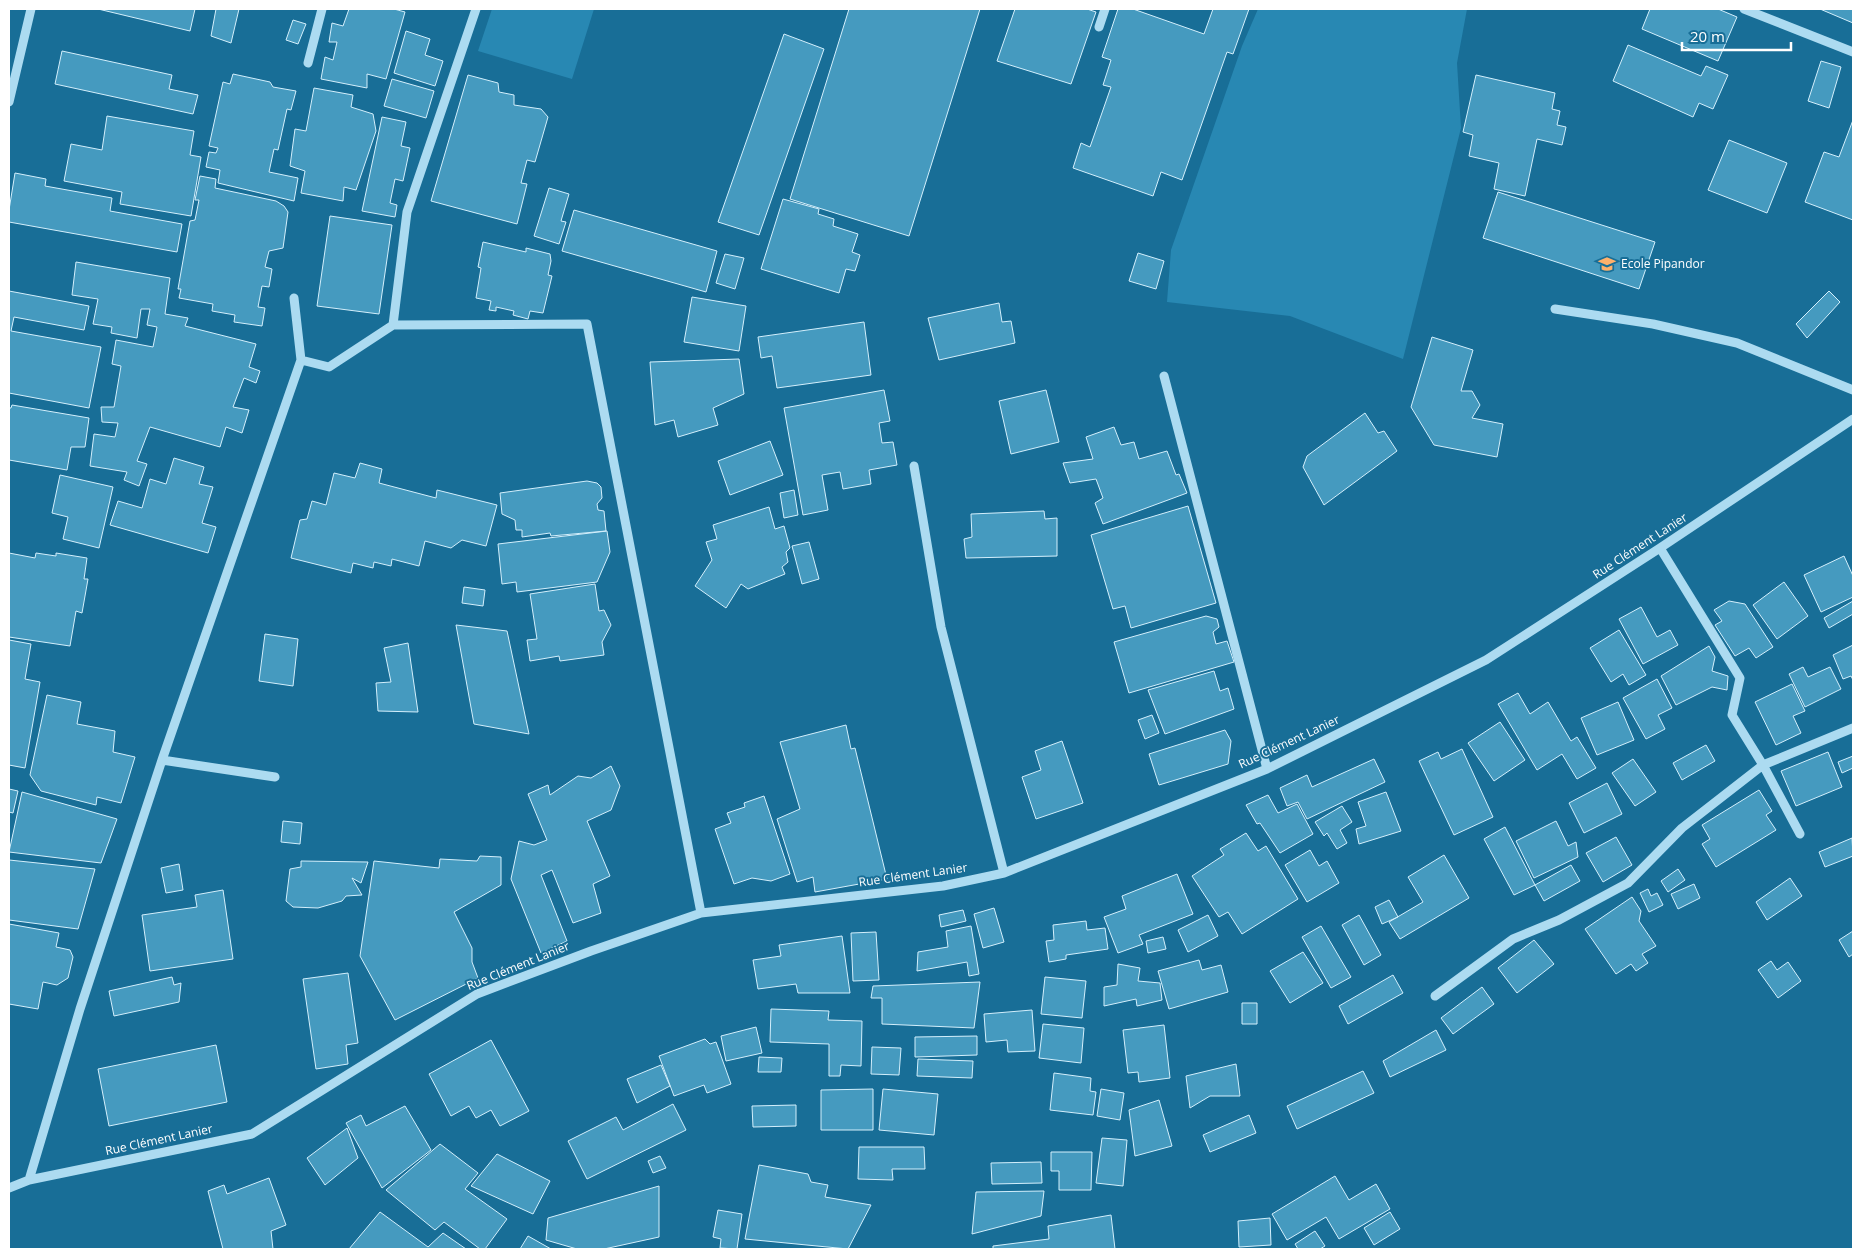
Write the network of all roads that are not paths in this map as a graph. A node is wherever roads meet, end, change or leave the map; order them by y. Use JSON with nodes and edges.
{"nodes":[{"id":1,"x":31,"y":9,"type":"edge"},
{"id":2,"x":322,"y":9,"type":"edge"},
{"id":3,"x":476,"y":9,"type":"edge"},
{"id":4,"x":1105,"y":9,"type":"edge"},
{"id":5,"x":1744,"y":9,"type":"edge"},
{"id":6,"x":1099,"y":27,"type":"dead end"},
{"id":7,"x":1853,"y":52,"type":"edge"},
{"id":8,"x":308,"y":63,"type":"dead end"},
{"id":9,"x":9,"y":102,"type":"edge"},
{"id":10,"x":294,"y":298,"type":"dead end"},
{"id":11,"x":1555,"y":309,"type":"dead end"},
{"id":12,"x":393,"y":325,"type":"junction"},
{"id":13,"x":301,"y":360,"type":"junction"},
{"id":14,"x":1164,"y":376,"type":"dead end"},
{"id":15,"x":1853,"y":390,"type":"edge"},
{"id":16,"x":1853,"y":419,"type":"edge"},
{"id":17,"x":914,"y":466,"type":"dead end"},
{"id":18,"x":1660,"y":548,"type":"junction"},
{"id":19,"x":1853,"y":728,"type":"edge"},
{"id":20,"x":162,"y":760,"type":"junction"},
{"id":21,"x":1763,"y":765,"type":"junction"},
{"id":22,"x":1266,"y":769,"type":"junction"},
{"id":23,"x":275,"y":776,"type":"dead end"},
{"id":24,"x":1800,"y":834,"type":"dead end"},
{"id":25,"x":1004,"y":873,"type":"junction"},
{"id":26,"x":701,"y":913,"type":"junction"},
{"id":27,"x":1435,"y":996,"type":"dead end"},
{"id":28,"x":29,"y":1180,"type":"junction"},
{"id":29,"x":9,"y":1188,"type":"edge"}],
"edges":[{"from":1,"to":9,"type":"street"},
{"from":2,"to":8,"type":"street"},
{"from":3,"to":12,"type":"street"},
{"from":4,"to":6,"type":"street"},
{"from":5,"to":7,"type":"street"},
{"from":10,"to":13,"type":"street"},
{"from":11,"to":15,"type":"street"},
{"from":12,"to":13,"type":"street"},
{"from":12,"to":26,"type":"street"},
{"from":13,"to":20,"type":"street"},
{"from":14,"to":22,"type":"street"},
{"from":16,"to":18,"type":"street","name":"Rue Clément Lanier"},
{"from":17,"to":25,"type":"street"},
{"from":18,"to":21,"type":"street"},
{"from":18,"to":22,"type":"street","name":"Rue Clément Lanier"},
{"from":19,"to":21,"type":"street"},
{"from":20,"to":23,"type":"street"},
{"from":20,"to":28,"type":"street"},
{"from":21,"to":24,"type":"street"},
{"from":21,"to":27,"type":"street"},
{"from":22,"to":25,"type":"street","name":"Rue Clément Lanier"},
{"from":25,"to":26,"type":"street","name":"Rue Clément Lanier"},
{"from":26,"to":28,"type":"street","name":"Rue Clément Lanier"},
{"from":28,"to":29,"type":"street","name":"Rue Clément Lanier"}]}
